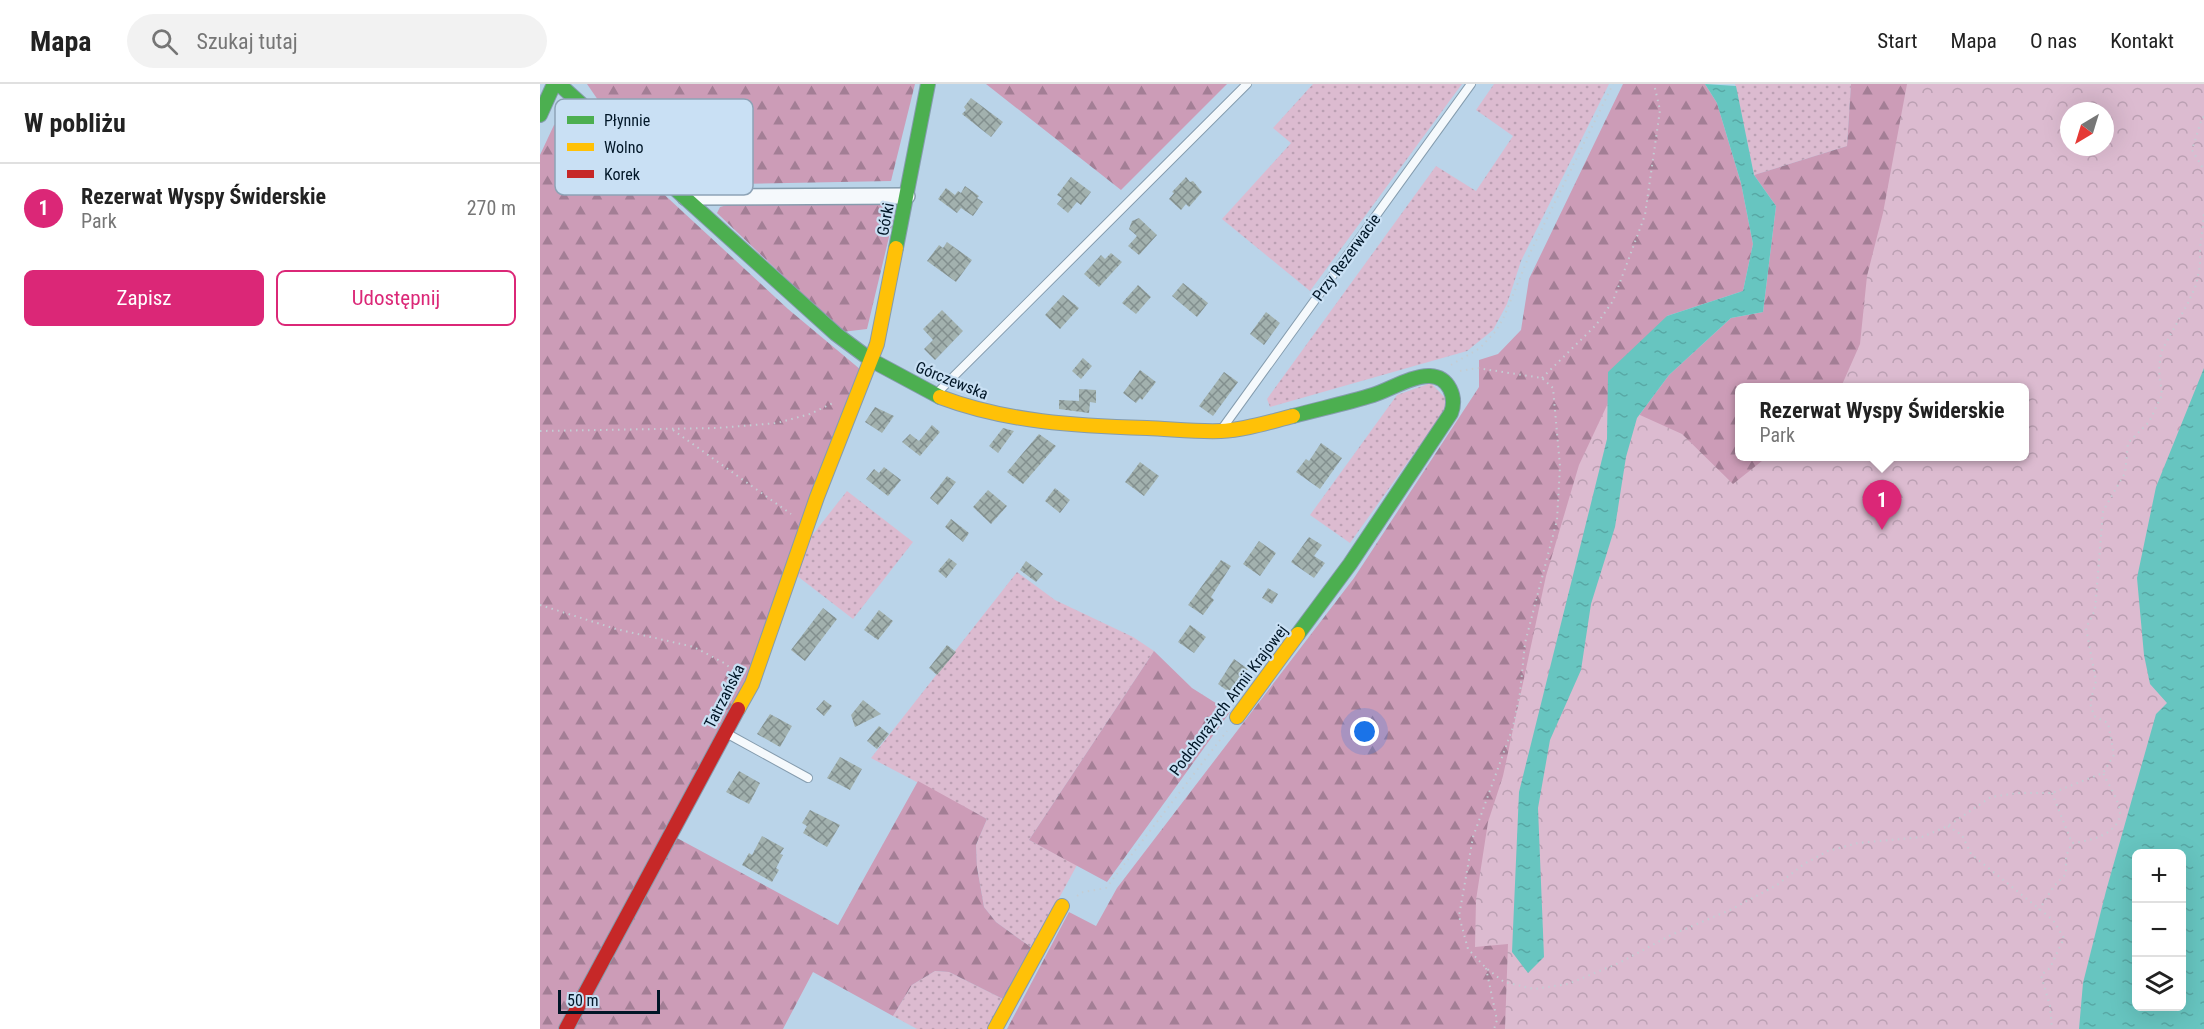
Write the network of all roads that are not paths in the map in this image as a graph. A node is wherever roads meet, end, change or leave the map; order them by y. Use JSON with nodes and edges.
{"nodes":[{"id":1,"x":554,"y":84,"type":"edge"},
{"id":2,"x":559,"y":84,"type":"edge"},
{"id":3,"x":928,"y":84,"type":"edge"},
{"id":4,"x":1248,"y":84,"type":"edge"},
{"id":5,"x":1471,"y":84,"type":"edge"},
{"id":6,"x":576,"y":99,"type":"edge"},
{"id":7,"x":540,"y":116,"type":"edge"},
{"id":8,"x":906,"y":196,"type":"junction"},
{"id":9,"x":685,"y":197,"type":"joint"},
{"id":10,"x":871,"y":360,"type":"junction"},
{"id":11,"x":1433,"y":376,"type":"joint"},
{"id":12,"x":936,"y":395,"type":"junction"},
{"id":13,"x":1221,"y":431,"type":"junction"},
{"id":14,"x":1237,"y":717,"type":"road end"},
{"id":15,"x":725,"y":732,"type":"junction"},
{"id":16,"x":808,"y":778,"type":"dead end"},
{"id":17,"x":1062,"y":906,"type":"road end"},
{"id":18,"x":566,"y":1029,"type":"edge"},
{"id":19,"x":995,"y":1029,"type":"edge"}],
"edges":[{"from":1,"to":7,"type":"street"},
{"from":2,"to":6,"type":"street","name":"Górczewska"},
{"from":3,"to":8,"type":"street","name":"Górki"},
{"from":4,"to":12,"type":"lane"},
{"from":5,"to":13,"type":"lane","name":"Przy Rezerwacie"},
{"from":8,"to":9,"type":"street"},
{"from":8,"to":10,"type":"street","name":"Górki"},
{"from":9,"to":10,"type":"street","name":"Górczewska"},
{"from":10,"to":12,"type":"street","name":"Górczewska"},
{"from":10,"to":15,"type":"street","name":"Tatrzańska"},
{"from":11,"to":13,"type":"street","name":"Górczewska"},
{"from":11,"to":14,"type":"street","name":"Podchorążych Armii Krajowej"},
{"from":12,"to":13,"type":"street","name":"Górczewska"},
{"from":15,"to":16,"type":"lane"},
{"from":15,"to":18,"type":"street","name":"Tatrzańska"},
{"from":17,"to":19,"type":"street"}]}
